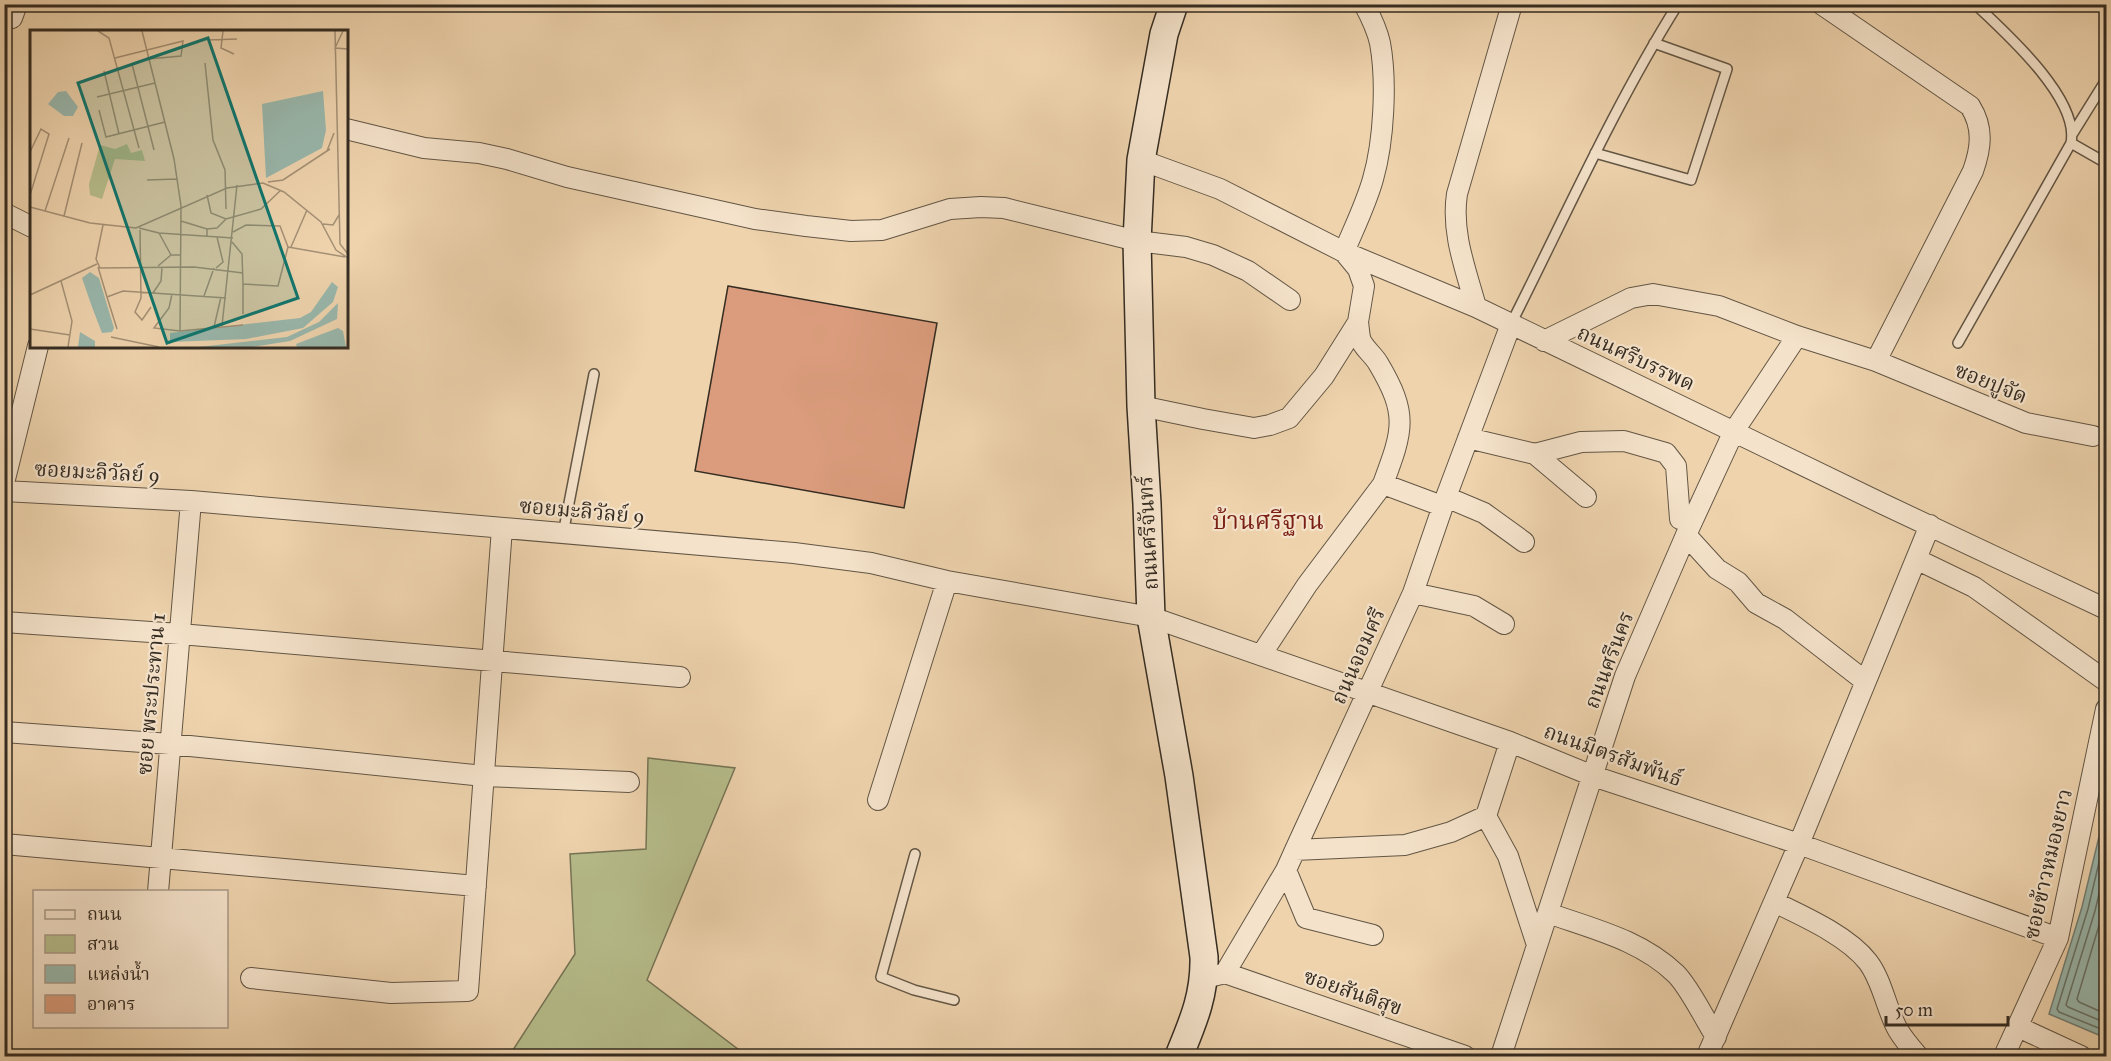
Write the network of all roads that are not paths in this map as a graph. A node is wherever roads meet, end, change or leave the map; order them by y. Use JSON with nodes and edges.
{"nodes":[{"id":1,"x":1174,"y":4,"type":"edge"},
{"id":2,"x":1364,"y":4,"type":"edge"},
{"id":3,"x":1512,"y":4,"type":"edge"},
{"id":4,"x":1678,"y":4,"type":"edge"},
{"id":5,"x":1821,"y":4,"type":"edge"},
{"id":6,"x":1975,"y":4,"type":"edge"},
{"id":7,"x":1654,"y":43,"type":"junction"},
{"id":8,"x":2106,"y":80,"type":"edge"},
{"id":9,"x":348,"y":129,"type":"edge"},
{"id":10,"x":2072,"y":138,"type":"junction"},
{"id":11,"x":1595,"y":153,"type":"junction"},
{"id":12,"x":1142,"y":160,"type":"junction"},
{"id":13,"x":2106,"y":163,"type":"edge"},
{"id":14,"x":4,"y":213,"type":"edge"},
{"id":15,"x":30,"y":226,"type":"edge"},
{"id":16,"x":1137,"y":241,"type":"junction"},
{"id":17,"x":1344,"y":252,"type":"junction"},
{"id":18,"x":1290,"y":300,"type":"dead end"},
{"id":19,"x":1476,"y":306,"type":"junction"},
{"id":20,"x":1358,"y":322,"type":"junction"},
{"id":21,"x":1511,"y":324,"type":"junction"},
{"id":22,"x":1797,"y":336,"type":"junction"},
{"id":23,"x":1544,"y":341,"type":"junction"},
{"id":24,"x":1958,"y":343,"type":"dead end"},
{"id":25,"x":38,"y":348,"type":"edge"},
{"id":26,"x":1876,"y":361,"type":"junction"},
{"id":27,"x":594,"y":374,"type":"dead end"},
{"id":28,"x":1141,"y":406,"type":"junction"},
{"id":29,"x":1734,"y":431,"type":"junction"},
{"id":30,"x":2093,"y":436,"type":"dead end"},
{"id":31,"x":1468,"y":438,"type":"junction"},
{"id":32,"x":1535,"y":454,"type":"junction"},
{"id":33,"x":4,"y":483,"type":"edge"},
{"id":34,"x":1383,"y":484,"type":"junction"},
{"id":35,"x":4,"y":491,"type":"edge"},
{"id":36,"x":1586,"y":497,"type":"dead end"},
{"id":37,"x":191,"y":501,"type":"junction"},
{"id":38,"x":1444,"y":501,"type":"junction"},
{"id":39,"x":1930,"y":525,"type":"junction"},
{"id":40,"x":502,"y":528,"type":"junction"},
{"id":41,"x":1689,"y":529,"type":"junction"},
{"id":42,"x":563,"y":534,"type":"junction"},
{"id":43,"x":1524,"y":542,"type":"dead end"},
{"id":44,"x":1916,"y":559,"type":"junction"},
{"id":45,"x":947,"y":581,"type":"junction"},
{"id":46,"x":1413,"y":593,"type":"junction"},
{"id":47,"x":2106,"y":609,"type":"edge"},
{"id":48,"x":1151,"y":616,"type":"junction"},
{"id":49,"x":4,"y":622,"type":"edge"},
{"id":50,"x":1504,"y":624,"type":"dead end"},
{"id":51,"x":180,"y":634,"type":"junction"},
{"id":52,"x":1261,"y":655,"type":"junction"},
{"id":53,"x":492,"y":662,"type":"junction"},
{"id":54,"x":680,"y":676,"type":"dead end"},
{"id":55,"x":1865,"y":681,"type":"junction"},
{"id":56,"x":2106,"y":681,"type":"edge"},
{"id":57,"x":1369,"y":692,"type":"junction"},
{"id":58,"x":2106,"y":709,"type":"edge"},
{"id":59,"x":4,"y":732,"type":"edge"},
{"id":60,"x":1510,"y":742,"type":"junction"},
{"id":61,"x":170,"y":744,"type":"junction"},
{"id":62,"x":484,"y":776,"type":"junction"},
{"id":63,"x":1593,"y":776,"type":"junction"},
{"id":64,"x":629,"y":782,"type":"dead end"},
{"id":65,"x":878,"y":800,"type":"dead end"},
{"id":66,"x":1486,"y":816,"type":"junction"},
{"id":67,"x":4,"y":843,"type":"edge"},
{"id":68,"x":1799,"y":844,"type":"junction"},
{"id":69,"x":1295,"y":850,"type":"junction"},
{"id":70,"x":915,"y":854,"type":"dead end"},
{"id":71,"x":160,"y":858,"type":"junction"},
{"id":72,"x":1286,"y":870,"type":"junction"},
{"id":73,"x":476,"y":886,"type":"junction"},
{"id":74,"x":158,"y":890,"type":"edge"},
{"id":75,"x":1774,"y":902,"type":"junction"},
{"id":76,"x":1548,"y":913,"type":"junction"},
{"id":77,"x":1373,"y":935,"type":"dead end"},
{"id":78,"x":2058,"y":938,"type":"junction"},
{"id":79,"x":1537,"y":945,"type":"junction"},
{"id":80,"x":1215,"y":976,"type":"junction"},
{"id":81,"x":251,"y":978,"type":"dead end"},
{"id":82,"x":954,"y":1000,"type":"dead end"},
{"id":83,"x":2018,"y":1027,"type":"junction"},
{"id":84,"x":1716,"y":1037,"type":"junction"},
{"id":85,"x":1179,"y":1056,"type":"edge"},
{"id":86,"x":1465,"y":1056,"type":"edge"},
{"id":87,"x":1501,"y":1056,"type":"edge"},
{"id":88,"x":1707,"y":1056,"type":"edge"},
{"id":89,"x":1918,"y":1056,"type":"edge"},
{"id":90,"x":2004,"y":1056,"type":"edge"},
{"id":91,"x":2081,"y":1056,"type":"edge"}],
"edges":[{"from":1,"to":12,"type":"main road","name":"ถนนศรีจันทร์"},
{"from":2,"to":17,"type":"street"},
{"from":3,"to":19,"type":"street"},
{"from":4,"to":7,"type":"lane"},
{"from":5,"to":26,"type":"street"},
{"from":6,"to":10,"type":"lane"},
{"from":7,"to":11,"type":"lane"},
{"from":7,"to":11,"type":"lane"},
{"from":8,"to":10,"type":"lane"},
{"from":9,"to":16,"type":"street"},
{"from":10,"to":13,"type":"lane"},
{"from":10,"to":24,"type":"lane"},
{"from":11,"to":21,"type":"lane"},
{"from":12,"to":16,"type":"main road","name":"ถนนศรีจันทร์"},
{"from":12,"to":17,"type":"street","name":"ถนนศรีบรรพด"},
{"from":14,"to":15,"type":"street"},
{"from":16,"to":18,"type":"street"},
{"from":16,"to":28,"type":"main road","name":"ถนนศรีจันทร์"},
{"from":17,"to":19,"type":"street","name":"ถนนศรีบรรพด"},
{"from":17,"to":20,"type":"street"},
{"from":19,"to":21,"type":"street","name":"ถนนศรีบรรพด"},
{"from":20,"to":28,"type":"street"},
{"from":20,"to":34,"type":"street"},
{"from":21,"to":23,"type":"street","name":"ถนนศรีบรรพด"},
{"from":21,"to":31,"type":"street","name":"ถนนจอมศรี"},
{"from":22,"to":23,"type":"street","name":"ซอยปูจัด"},
{"from":22,"to":26,"type":"street","name":"ซอยปูจัด"},
{"from":22,"to":29,"type":"street","name":"ถนนศรีนคร"},
{"from":23,"to":29,"type":"street","name":"ถนนศรีบรรพด"},
{"from":25,"to":33,"type":"street"},
{"from":26,"to":30,"type":"street","name":"ซอยปูจัด"},
{"from":27,"to":42,"type":"lane"},
{"from":28,"to":48,"type":"main road","name":"ถนนศรีจันทร์"},
{"from":29,"to":39,"type":"street","name":"ถนนศรีบรรพด"},
{"from":29,"to":41,"type":"street","name":"ถนนศรีนคร"},
{"from":31,"to":32,"type":"street"},
{"from":31,"to":38,"type":"street","name":"ถนนจอมศรี"},
{"from":32,"to":36,"type":"street"},
{"from":32,"to":41,"type":"street"},
{"from":34,"to":38,"type":"street"},
{"from":34,"to":52,"type":"street"},
{"from":35,"to":37,"type":"street","name":"ซอยมะลิวัลย์ 9"},
{"from":37,"to":40,"type":"street","name":"ซอยมะลิวัลย์ 9"},
{"from":37,"to":51,"type":"street","name":"ซอย พระประทาน 1"},
{"from":38,"to":43,"type":"street"},
{"from":38,"to":46,"type":"street","name":"ถนนจอมศรี"},
{"from":39,"to":44,"type":"street"},
{"from":39,"to":47,"type":"street","name":"ถนนศรีบรรพด"},
{"from":40,"to":42,"type":"street","name":"ซอยมะลิวัลย์ 9"},
{"from":40,"to":53,"type":"street"},
{"from":41,"to":55,"type":"street"},
{"from":41,"to":63,"type":"street","name":"ถนนศรีนคร"},
{"from":42,"to":45,"type":"street","name":"ซอยมะลิวัลย์ 9"},
{"from":44,"to":55,"type":"street"},
{"from":44,"to":56,"type":"street"},
{"from":45,"to":48,"type":"street","name":"ซอยมะลิวัลย์ 9"},
{"from":45,"to":65,"type":"street"},
{"from":46,"to":50,"type":"street"},
{"from":46,"to":57,"type":"street","name":"ถนนจอมศรี"},
{"from":48,"to":52,"type":"street","name":"ถนนมิตรสัมพันธ์"},
{"from":48,"to":80,"type":"main road","name":"ถนนศรีจันทร์"},
{"from":49,"to":51,"type":"street"},
{"from":51,"to":53,"type":"street"},
{"from":51,"to":61,"type":"street","name":"ซอย พระประทาน 1"},
{"from":52,"to":57,"type":"street","name":"ถนนมิตรสัมพันธ์"},
{"from":53,"to":54,"type":"street"},
{"from":53,"to":62,"type":"street"},
{"from":55,"to":68,"type":"street"},
{"from":57,"to":60,"type":"street","name":"ถนนมิตรสัมพันธ์"},
{"from":57,"to":69,"type":"street","name":"ถนนจอมศรี"},
{"from":58,"to":78,"type":"street","name":"ซอยข้าวหมองยาว"},
{"from":59,"to":61,"type":"street"},
{"from":60,"to":63,"type":"street","name":"ถนนมิตรสัมพันธ์"},
{"from":60,"to":66,"type":"street"},
{"from":61,"to":62,"type":"street"},
{"from":61,"to":71,"type":"street","name":"ซอย พระประทาน 1"},
{"from":62,"to":64,"type":"street"},
{"from":62,"to":73,"type":"street"},
{"from":63,"to":68,"type":"street","name":"ถนนมิตรสัมพันธ์"},
{"from":63,"to":76,"type":"street","name":"ถนนศรีนคร"},
{"from":66,"to":69,"type":"street"},
{"from":66,"to":79,"type":"street"},
{"from":67,"to":71,"type":"street"},
{"from":68,"to":75,"type":"street"},
{"from":68,"to":78,"type":"street","name":"ถนนมิตรสัมพันธ์"},
{"from":69,"to":72,"type":"street","name":"ถนนจอมศรี"},
{"from":70,"to":82,"type":"lane"},
{"from":71,"to":73,"type":"street"},
{"from":71,"to":74,"type":"street","name":"ซอย พระประทาน 1"},
{"from":72,"to":77,"type":"street"},
{"from":72,"to":80,"type":"street","name":"ถนนจอมศรี"},
{"from":73,"to":81,"type":"street"},
{"from":75,"to":84,"type":"street"},
{"from":75,"to":89,"type":"street"},
{"from":76,"to":79,"type":"street","name":"ถนนศรีนคร"},
{"from":76,"to":84,"type":"street"},
{"from":78,"to":83,"type":"street","name":"ซอยข้าวหมองยาว"},
{"from":79,"to":87,"type":"street","name":"ถนนศรีนคร"},
{"from":80,"to":85,"type":"main road","name":"ถนนศรีจันทร์"},
{"from":80,"to":86,"type":"street","name":"ซอยสันติสุข"},
{"from":83,"to":90,"type":"street","name":"ซอยข้าวหมองยาว"},
{"from":83,"to":91,"type":"street"},
{"from":84,"to":88,"type":"street"}]}
